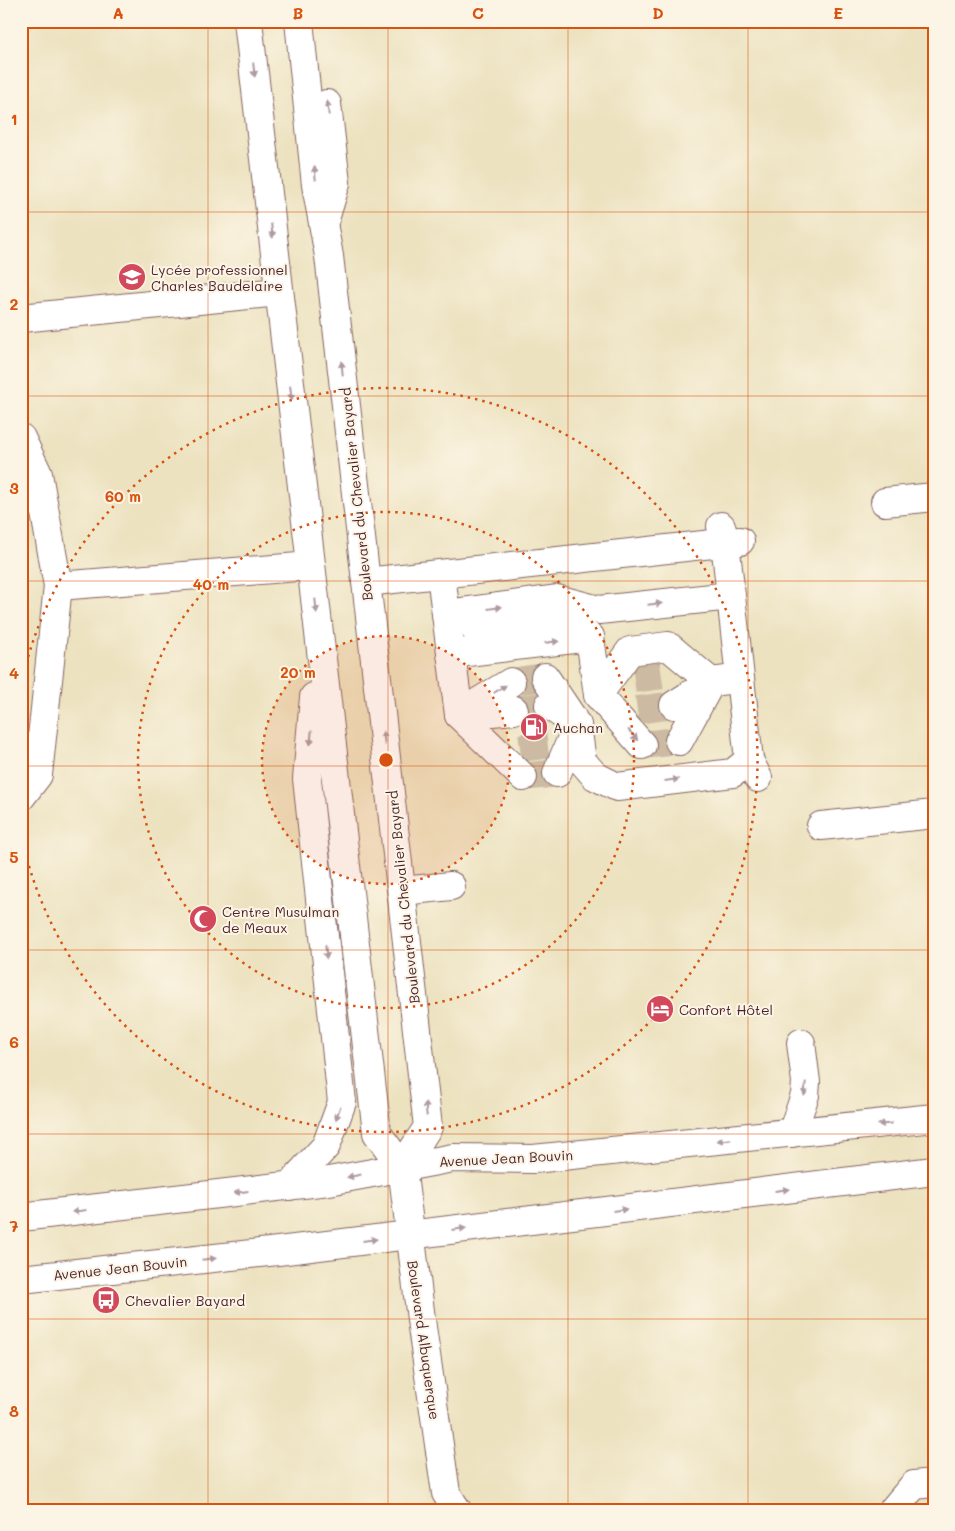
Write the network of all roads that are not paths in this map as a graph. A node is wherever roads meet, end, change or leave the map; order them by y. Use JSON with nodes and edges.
{"nodes":[{"id":1,"x":248,"y":21,"type":"edge"},
{"id":2,"x":299,"y":21,"type":"edge"},
{"id":3,"x":318,"y":21,"type":"edge"},
{"id":4,"x":323,"y":225,"type":"junction"},
{"id":5,"x":280,"y":292,"type":"junction"},
{"id":6,"x":21,"y":318,"type":"edge"},
{"id":7,"x":21,"y":438,"type":"edge"},
{"id":8,"x":934,"y":497,"type":"edge"},
{"id":9,"x":885,"y":502,"type":"dead end"},
{"id":10,"x":311,"y":566,"type":"junction"},
{"id":11,"x":441,"y":575,"type":"junction"},
{"id":12,"x":366,"y":582,"type":"junction"},
{"id":13,"x":58,"y":586,"type":"junction"},
{"id":14,"x":731,"y":596,"type":"junction"},
{"id":15,"x":449,"y":633,"type":"junction"},
{"id":16,"x":319,"y":637,"type":"junction"},
{"id":17,"x":671,"y":674,"type":"tunnel mouth"},
{"id":18,"x":545,"y":677,"type":"dead end"},
{"id":19,"x":741,"y":678,"type":"junction"},
{"id":20,"x":634,"y":679,"type":"tunnel mouth"},
{"id":21,"x":511,"y":682,"type":"tunnel mouth"},
{"id":22,"x":711,"y":682,"type":"junction"},
{"id":23,"x":598,"y":695,"type":"junction"},
{"id":24,"x":549,"y":705,"type":"tunnel mouth"},
{"id":25,"x":674,"y":705,"type":"tunnel mouth"},
{"id":26,"x":514,"y":710,"type":"tunnel mouth"},
{"id":27,"x":637,"y":710,"type":"tunnel mouth"},
{"id":28,"x":459,"y":715,"type":"junction"},
{"id":29,"x":577,"y":725,"type":"junction"},
{"id":30,"x":679,"y":741,"type":"dead end"},
{"id":31,"x":553,"y":744,"type":"tunnel mouth"},
{"id":32,"x":642,"y":745,"type":"dead end"},
{"id":33,"x":520,"y":748,"type":"tunnel mouth"},
{"id":34,"x":557,"y":773,"type":"dead end"},
{"id":35,"x":523,"y":777,"type":"dead end"},
{"id":36,"x":21,"y":797,"type":"edge"},
{"id":37,"x":934,"y":814,"type":"edge"},
{"id":38,"x":821,"y":826,"type":"dead end"},
{"id":39,"x":451,"y":886,"type":"dead end"},
{"id":40,"x":402,"y":891,"type":"junction"},
{"id":41,"x":801,"y":1043,"type":"dead end"},
{"id":42,"x":934,"y":1118,"type":"edge"},
{"id":43,"x":792,"y":1134,"type":"junction"},
{"id":44,"x":402,"y":1167,"type":"junction"},
{"id":45,"x":934,"y":1171,"type":"edge"},
{"id":46,"x":289,"y":1186,"type":"junction"},
{"id":47,"x":21,"y":1217,"type":"edge"},
{"id":48,"x":410,"y":1235,"type":"junction"},
{"id":49,"x":21,"y":1279,"type":"edge"},
{"id":50,"x":934,"y":1483,"type":"edge"},
{"id":51,"x":457,"y":1510,"type":"edge"},
{"id":52,"x":893,"y":1510,"type":"edge"}],
"edges":[{"from":1,"to":5,"type":"street","one_way":true},
{"from":4,"to":2,"type":"street","name":"Boulevard du Chevalier Bayard","one_way":true},
{"from":4,"to":3,"type":"street","one_way":true},
{"from":12,"to":4,"type":"street","name":"Boulevard du Chevalier Bayard","one_way":true},
{"from":5,"to":6,"type":"street"},
{"from":5,"to":10,"type":"street","one_way":true},
{"from":7,"to":13,"type":"street"},
{"from":8,"to":9,"type":"street"},
{"from":10,"to":13,"type":"street"},
{"from":10,"to":16,"type":"street","one_way":true},
{"from":11,"to":12,"type":"street"},
{"from":11,"to":14,"type":"street"},
{"from":11,"to":15,"type":"street"},
{"from":40,"to":12,"type":"street","name":"Boulevard du Chevalier Bayard","one_way":true},
{"from":13,"to":36,"type":"street"},
{"from":15,"to":14,"type":"street","one_way":true},
{"from":14,"to":19,"type":"street"},
{"from":15,"to":23,"type":"street","one_way":true},
{"from":15,"to":28,"type":"street"},
{"from":16,"to":44,"type":"street"},
{"from":16,"to":46,"type":"street","one_way":true},
{"from":17,"to":22,"type":"street"},
{"from":18,"to":29,"type":"street"},
{"from":19,"to":22,"type":"street"},
{"from":29,"to":19,"type":"street","one_way":true},
{"from":20,"to":23,"type":"street"},
{"from":28,"to":21,"type":"street","one_way":true},
{"from":22,"to":23,"type":"street"},
{"from":22,"to":25,"type":"street"},
{"from":22,"to":30,"type":"street"},
{"from":23,"to":27,"type":"street"},
{"from":23,"to":32,"type":"street","one_way":true},
{"from":24,"to":29,"type":"street"},
{"from":26,"to":28,"type":"street"},
{"from":28,"to":33,"type":"street"},
{"from":28,"to":35,"type":"street"},
{"from":29,"to":31,"type":"street"},
{"from":29,"to":34,"type":"street"},
{"from":37,"to":38,"type":"street"},
{"from":39,"to":40,"type":"street"},
{"from":44,"to":40,"type":"street","name":"Boulevard du Chevalier Bayard","one_way":true},
{"from":41,"to":43,"type":"street","one_way":true},
{"from":42,"to":43,"type":"street","name":"Avenue Jean Bouvin","one_way":true},
{"from":43,"to":44,"type":"street","name":"Avenue Jean Bouvin","one_way":true},
{"from":44,"to":46,"type":"street","name":"Avenue Jean Bouvin","one_way":true},
{"from":44,"to":48,"type":"street","name":"Boulevard Albuquerque"},
{"from":48,"to":45,"type":"street","name":"Avenue Jean Bouvin","one_way":true},
{"from":46,"to":47,"type":"street","name":"Avenue Jean Bouvin","one_way":true},
{"from":49,"to":48,"type":"street","name":"Avenue Jean Bouvin","one_way":true},
{"from":48,"to":51,"type":"street","name":"Boulevard Albuquerque"},
{"from":50,"to":52,"type":"street"}]}
